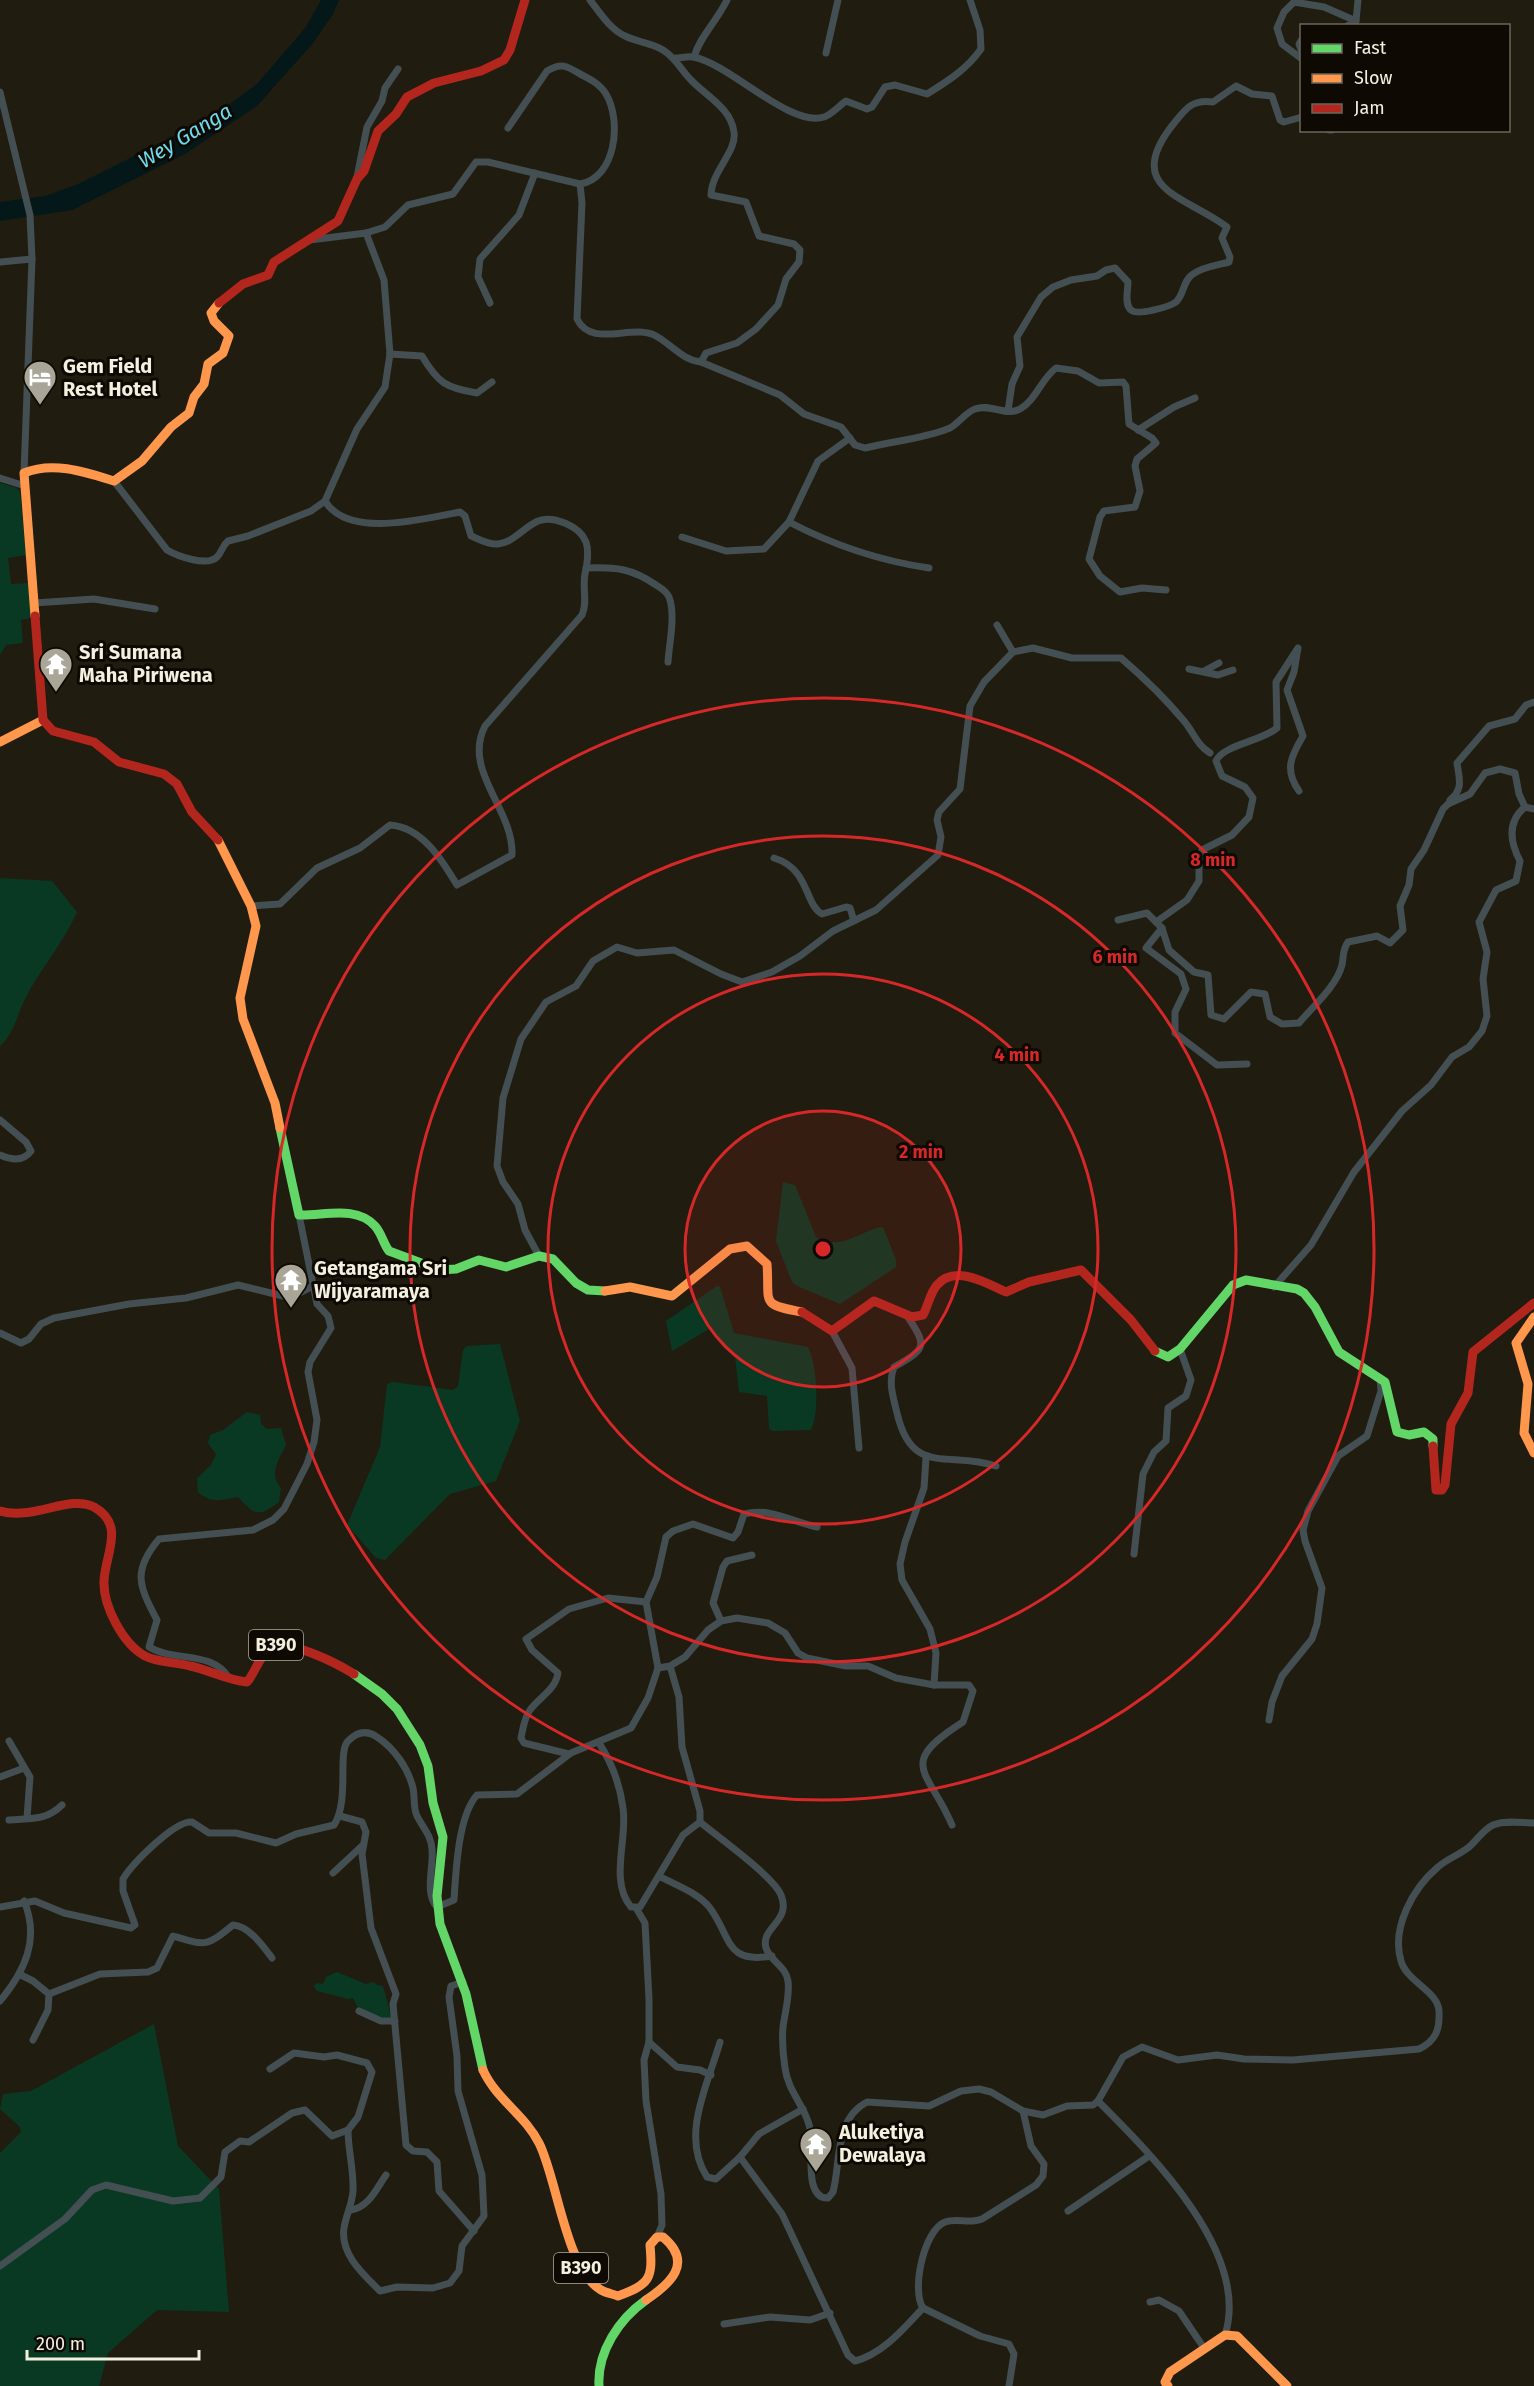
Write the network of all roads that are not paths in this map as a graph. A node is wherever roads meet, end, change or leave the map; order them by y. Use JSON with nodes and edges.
{"nodes":[{"id":1,"x":525,"y":0,"type":"edge"},
{"id":2,"x":590,"y":0,"type":"edge"},
{"id":3,"x":727,"y":0,"type":"edge"},
{"id":4,"x":838,"y":0,"type":"edge"},
{"id":5,"x":970,"y":0,"type":"edge"},
{"id":6,"x":1358,"y":0,"type":"edge"},
{"id":7,"x":1356,"y":21,"type":"junction"},
{"id":8,"x":1351,"y":24,"type":"edge"},
{"id":9,"x":826,"y":53,"type":"dead end"},
{"id":10,"x":694,"y":57,"type":"junction"},
{"id":11,"x":675,"y":58,"type":"junction"},
{"id":12,"x":1300,"y":58,"type":"edge"},
{"id":13,"x":398,"y":69,"type":"dead end"},
{"id":14,"x":0,"y":92,"type":"edge"},
{"id":15,"x":1300,"y":118,"type":"edge"},
{"id":16,"x":508,"y":128,"type":"dead end"},
{"id":17,"x":535,"y":173,"type":"junction"},
{"id":18,"x":357,"y":179,"type":"junction"},
{"id":19,"x":580,"y":184,"type":"junction"},
{"id":20,"x":366,"y":232,"type":"junction"},
{"id":21,"x":310,"y":240,"type":"junction"},
{"id":22,"x":32,"y":259,"type":"junction"},
{"id":23,"x":0,"y":262,"type":"edge"},
{"id":24,"x":490,"y":303,"type":"dead end"},
{"id":25,"x":390,"y":354,"type":"junction"},
{"id":26,"x":700,"y":362,"type":"junction"},
{"id":27,"x":492,"y":382,"type":"dead end"},
{"id":28,"x":1195,"y":398,"type":"dead end"},
{"id":29,"x":1008,"y":411,"type":"junction"},
{"id":30,"x":1138,"y":430,"type":"junction"},
{"id":31,"x":850,"y":438,"type":"junction"},
{"id":32,"x":24,"y":473,"type":"junction"},
{"id":33,"x":0,"y":478,"type":"edge"},
{"id":34,"x":114,"y":481,"type":"junction"},
{"id":35,"x":25,"y":486,"type":"junction"},
{"id":36,"x":325,"y":501,"type":"junction"},
{"id":37,"x":789,"y":522,"type":"junction"},
{"id":38,"x":682,"y":537,"type":"dead end"},
{"id":39,"x":586,"y":568,"type":"junction"},
{"id":40,"x":929,"y":568,"type":"dead end"},
{"id":41,"x":1166,"y":590,"type":"dead end"},
{"id":42,"x":34,"y":603,"type":"junction"},
{"id":43,"x":155,"y":609,"type":"dead end"},
{"id":44,"x":997,"y":625,"type":"dead end"},
{"id":45,"x":1013,"y":652,"type":"junction"},
{"id":46,"x":668,"y":662,"type":"dead end"},
{"id":47,"x":1219,"y":663,"type":"dead end"},
{"id":48,"x":1189,"y":669,"type":"dead end"},
{"id":49,"x":1233,"y":670,"type":"dead end"},
{"id":50,"x":1204,"y":671,"type":"junction"},
{"id":51,"x":1534,"y":702,"type":"edge"},
{"id":52,"x":43,"y":720,"type":"junction"},
{"id":53,"x":0,"y":742,"type":"edge"},
{"id":54,"x":1210,"y":753,"type":"dead end"},
{"id":55,"x":1299,"y":791,"type":"dead end"},
{"id":56,"x":1448,"y":804,"type":"junction"},
{"id":57,"x":1525,"y":807,"type":"junction"},
{"id":58,"x":1534,"y":809,"type":"edge"},
{"id":59,"x":774,"y":858,"type":"dead end"},
{"id":60,"x":251,"y":906,"type":"junction"},
{"id":61,"x":1118,"y":920,"type":"dead end"},
{"id":62,"x":854,"y":921,"type":"junction"},
{"id":63,"x":1159,"y":925,"type":"junction"},
{"id":64,"x":1247,"y":1064,"type":"dead end"},
{"id":65,"x":0,"y":1120,"type":"edge"},
{"id":66,"x":0,"y":1155,"type":"edge"},
{"id":67,"x":299,"y":1215,"type":"junction"},
{"id":68,"x":539,"y":1256,"type":"junction"},
{"id":69,"x":313,"y":1286,"type":"junction"},
{"id":70,"x":1274,"y":1287,"type":"junction"},
{"id":71,"x":1534,"y":1303,"type":"edge"},
{"id":72,"x":906,"y":1314,"type":"junction"},
{"id":73,"x":1534,"y":1317,"type":"edge"},
{"id":74,"x":832,"y":1330,"type":"junction"},
{"id":75,"x":0,"y":1333,"type":"edge"},
{"id":76,"x":1180,"y":1349,"type":"junction"},
{"id":77,"x":1380,"y":1378,"type":"junction"},
{"id":78,"x":859,"y":1448,"type":"dead end"},
{"id":79,"x":1534,"y":1453,"type":"edge"},
{"id":80,"x":926,"y":1458,"type":"junction"},
{"id":81,"x":996,"y":1466,"type":"dead end"},
{"id":82,"x":0,"y":1511,"type":"edge"},
{"id":83,"x":817,"y":1527,"type":"dead end"},
{"id":84,"x":1134,"y":1554,"type":"dead end"},
{"id":85,"x":752,"y":1555,"type":"dead end"},
{"id":86,"x":646,"y":1602,"type":"junction"},
{"id":87,"x":721,"y":1621,"type":"junction"},
{"id":88,"x":670,"y":1666,"type":"junction"},
{"id":89,"x":658,"y":1668,"type":"junction"},
{"id":90,"x":229,"y":1678,"type":"junction"},
{"id":91,"x":934,"y":1685,"type":"junction"},
{"id":92,"x":1269,"y":1720,"type":"dead end"},
{"id":93,"x":9,"y":1741,"type":"dead end"},
{"id":94,"x":598,"y":1743,"type":"junction"},
{"id":95,"x":571,"y":1754,"type":"junction"},
{"id":96,"x":24,"y":1768,"type":"junction"},
{"id":97,"x":0,"y":1777,"type":"edge"},
{"id":98,"x":62,"y":1805,"type":"dead end"},
{"id":99,"x":340,"y":1816,"type":"junction"},
{"id":100,"x":27,"y":1818,"type":"junction"},
{"id":101,"x":9,"y":1820,"type":"dead end"},
{"id":102,"x":700,"y":1822,"type":"junction"},
{"id":103,"x":1534,"y":1823,"type":"edge"},
{"id":104,"x":952,"y":1825,"type":"dead end"},
{"id":105,"x":363,"y":1845,"type":"junction"},
{"id":106,"x":333,"y":1873,"type":"dead end"},
{"id":107,"x":659,"y":1876,"type":"junction"},
{"id":108,"x":24,"y":1901,"type":"junction"},
{"id":109,"x":0,"y":1907,"type":"edge"},
{"id":110,"x":437,"y":1907,"type":"junction"},
{"id":111,"x":636,"y":1908,"type":"junction"},
{"id":112,"x":772,"y":1956,"type":"junction"},
{"id":113,"x":272,"y":1958,"type":"dead end"},
{"id":114,"x":19,"y":1974,"type":"junction"},
{"id":115,"x":463,"y":1982,"type":"junction"},
{"id":116,"x":49,"y":1994,"type":"junction"},
{"id":117,"x":0,"y":2001,"type":"edge"},
{"id":118,"x":359,"y":2011,"type":"dead end"},
{"id":119,"x":395,"y":2021,"type":"junction"},
{"id":120,"x":33,"y":2040,"type":"dead end"},
{"id":121,"x":649,"y":2042,"type":"junction"},
{"id":122,"x":720,"y":2042,"type":"dead end"},
{"id":123,"x":270,"y":2069,"type":"dead end"},
{"id":124,"x":711,"y":2075,"type":"junction"},
{"id":125,"x":1098,"y":2101,"type":"junction"},
{"id":126,"x":803,"y":2109,"type":"junction"},
{"id":127,"x":1023,"y":2111,"type":"junction"},
{"id":128,"x":348,"y":2130,"type":"junction"},
{"id":129,"x":1149,"y":2156,"type":"junction"},
{"id":130,"x":740,"y":2157,"type":"junction"},
{"id":131,"x":386,"y":2175,"type":"dead end"},
{"id":132,"x":351,"y":2210,"type":"junction"},
{"id":133,"x":1068,"y":2211,"type":"dead end"},
{"id":134,"x":474,"y":2231,"type":"junction"},
{"id":135,"x":657,"y":2237,"type":"junction"},
{"id":136,"x":0,"y":2266,"type":"edge"},
{"id":137,"x":1150,"y":2302,"type":"dead end"},
{"id":138,"x":923,"y":2308,"type":"junction"},
{"id":139,"x":830,"y":2313,"type":"junction"},
{"id":140,"x":724,"y":2324,"type":"dead end"},
{"id":141,"x":1225,"y":2335,"type":"junction"},
{"id":142,"x":1204,"y":2348,"type":"junction"},
{"id":143,"x":599,"y":2386,"type":"edge"},
{"id":144,"x":1009,"y":2386,"type":"edge"},
{"id":145,"x":1168,"y":2386,"type":"edge"},
{"id":146,"x":1287,"y":2386,"type":"edge"}],
"edges":[{"from":1,"to":18,"type":"street"},
{"from":2,"to":11,"type":"street"},
{"from":3,"to":10,"type":"street"},
{"from":4,"to":9,"type":"street"},
{"from":5,"to":10,"type":"street"},
{"from":6,"to":7,"type":"street"},
{"from":7,"to":8,"type":"street"},
{"from":7,"to":12,"type":"street"},
{"from":10,"to":11,"type":"street"},
{"from":11,"to":26,"type":"street"},
{"from":13,"to":18,"type":"street"},
{"from":14,"to":22,"type":"street"},
{"from":15,"to":29,"type":"street"},
{"from":16,"to":19,"type":"street"},
{"from":17,"to":19,"type":"street"},
{"from":17,"to":20,"type":"street"},
{"from":17,"to":24,"type":"street"},
{"from":18,"to":21,"type":"street"},
{"from":19,"to":26,"type":"street"},
{"from":20,"to":21,"type":"street"},
{"from":20,"to":25,"type":"street"},
{"from":21,"to":34,"type":"street"},
{"from":22,"to":23,"type":"street"},
{"from":22,"to":32,"type":"street"},
{"from":25,"to":27,"type":"street"},
{"from":25,"to":36,"type":"street"},
{"from":26,"to":31,"type":"street"},
{"from":28,"to":30,"type":"street"},
{"from":29,"to":30,"type":"street"},
{"from":29,"to":31,"type":"street"},
{"from":30,"to":41,"type":"street"},
{"from":31,"to":37,"type":"street"},
{"from":32,"to":34,"type":"street"},
{"from":32,"to":35,"type":"street"},
{"from":33,"to":35,"type":"street"},
{"from":34,"to":36,"type":"street"},
{"from":35,"to":42,"type":"street"},
{"from":36,"to":39,"type":"street"},
{"from":37,"to":38,"type":"street"},
{"from":37,"to":40,"type":"street"},
{"from":39,"to":46,"type":"street"},
{"from":39,"to":60,"type":"street"},
{"from":42,"to":43,"type":"street"},
{"from":42,"to":52,"type":"street"},
{"from":44,"to":45,"type":"street"},
{"from":45,"to":54,"type":"street"},
{"from":45,"to":62,"type":"street"},
{"from":47,"to":50,"type":"street"},
{"from":48,"to":50,"type":"street"},
{"from":49,"to":50,"type":"street"},
{"from":51,"to":56,"type":"street"},
{"from":52,"to":53,"type":"street"},
{"from":52,"to":60,"type":"street"},
{"from":55,"to":63,"type":"street"},
{"from":56,"to":57,"type":"street"},
{"from":56,"to":63,"type":"street"},
{"from":57,"to":58,"type":"street"},
{"from":57,"to":70,"type":"street"},
{"from":59,"to":62,"type":"street"},
{"from":60,"to":67,"type":"street"},
{"from":61,"to":63,"type":"street"},
{"from":62,"to":68,"type":"street"},
{"from":63,"to":64,"type":"street"},
{"from":65,"to":66,"type":"street"},
{"from":67,"to":68,"type":"street"},
{"from":67,"to":69,"type":"street"},
{"from":68,"to":74,"type":"street"},
{"from":69,"to":75,"type":"street"},
{"from":69,"to":90,"type":"street"},
{"from":70,"to":76,"type":"street"},
{"from":70,"to":77,"type":"street"},
{"from":71,"to":77,"type":"street"},
{"from":72,"to":74,"type":"street"},
{"from":72,"to":76,"type":"street"},
{"from":72,"to":80,"type":"street"},
{"from":73,"to":79,"type":"street"},
{"from":74,"to":78,"type":"street"},
{"from":76,"to":84,"type":"street"},
{"from":77,"to":92,"type":"street"},
{"from":80,"to":81,"type":"street"},
{"from":80,"to":91,"type":"street"},
{"from":82,"to":90,"type":"street","number":"B390"},
{"from":83,"to":86,"type":"street"},
{"from":85,"to":87,"type":"street"},
{"from":86,"to":89,"type":"street"},
{"from":86,"to":95,"type":"street"},
{"from":87,"to":88,"type":"street"},
{"from":87,"to":91,"type":"street"},
{"from":88,"to":89,"type":"street"},
{"from":88,"to":102,"type":"street"},
{"from":89,"to":94,"type":"street"},
{"from":90,"to":110,"type":"street","number":"B390"},
{"from":91,"to":104,"type":"street"},
{"from":93,"to":96,"type":"street"},
{"from":94,"to":95,"type":"street"},
{"from":94,"to":111,"type":"street"},
{"from":95,"to":110,"type":"street"},
{"from":96,"to":97,"type":"street"},
{"from":96,"to":100,"type":"street"},
{"from":98,"to":100,"type":"street"},
{"from":99,"to":105,"type":"street"},
{"from":99,"to":108,"type":"street"},
{"from":99,"to":110,"type":"street"},
{"from":100,"to":101,"type":"street"},
{"from":102,"to":107,"type":"street"},
{"from":102,"to":112,"type":"street"},
{"from":103,"to":125,"type":"street"},
{"from":105,"to":106,"type":"street"},
{"from":105,"to":119,"type":"street"},
{"from":107,"to":111,"type":"street"},
{"from":107,"to":112,"type":"street"},
{"from":108,"to":109,"type":"street"},
{"from":108,"to":114,"type":"street"},
{"from":110,"to":115,"type":"street","number":"B390"},
{"from":111,"to":121,"type":"street"},
{"from":112,"to":126,"type":"street"},
{"from":113,"to":116,"type":"street"},
{"from":114,"to":116,"type":"street"},
{"from":114,"to":117,"type":"street"},
{"from":115,"to":134,"type":"street"},
{"from":115,"to":135,"type":"street","number":"B390"},
{"from":116,"to":120,"type":"street"},
{"from":118,"to":119,"type":"street"},
{"from":119,"to":134,"type":"street"},
{"from":121,"to":124,"type":"street"},
{"from":121,"to":135,"type":"street"},
{"from":122,"to":124,"type":"street"},
{"from":123,"to":128,"type":"street"},
{"from":124,"to":130,"type":"street"},
{"from":125,"to":127,"type":"street"},
{"from":125,"to":129,"type":"street"},
{"from":126,"to":127,"type":"street"},
{"from":126,"to":130,"type":"street"},
{"from":127,"to":138,"type":"street"},
{"from":128,"to":132,"type":"street"},
{"from":128,"to":136,"type":"street"},
{"from":129,"to":133,"type":"street"},
{"from":129,"to":141,"type":"street"},
{"from":130,"to":139,"type":"street"},
{"from":131,"to":132,"type":"street"},
{"from":132,"to":134,"type":"street"},
{"from":135,"to":143,"type":"street"},
{"from":137,"to":142,"type":"street"},
{"from":138,"to":139,"type":"street"},
{"from":138,"to":144,"type":"street"},
{"from":139,"to":140,"type":"street"},
{"from":141,"to":142,"type":"street"},
{"from":141,"to":146,"type":"street"},
{"from":142,"to":145,"type":"street"}]}
